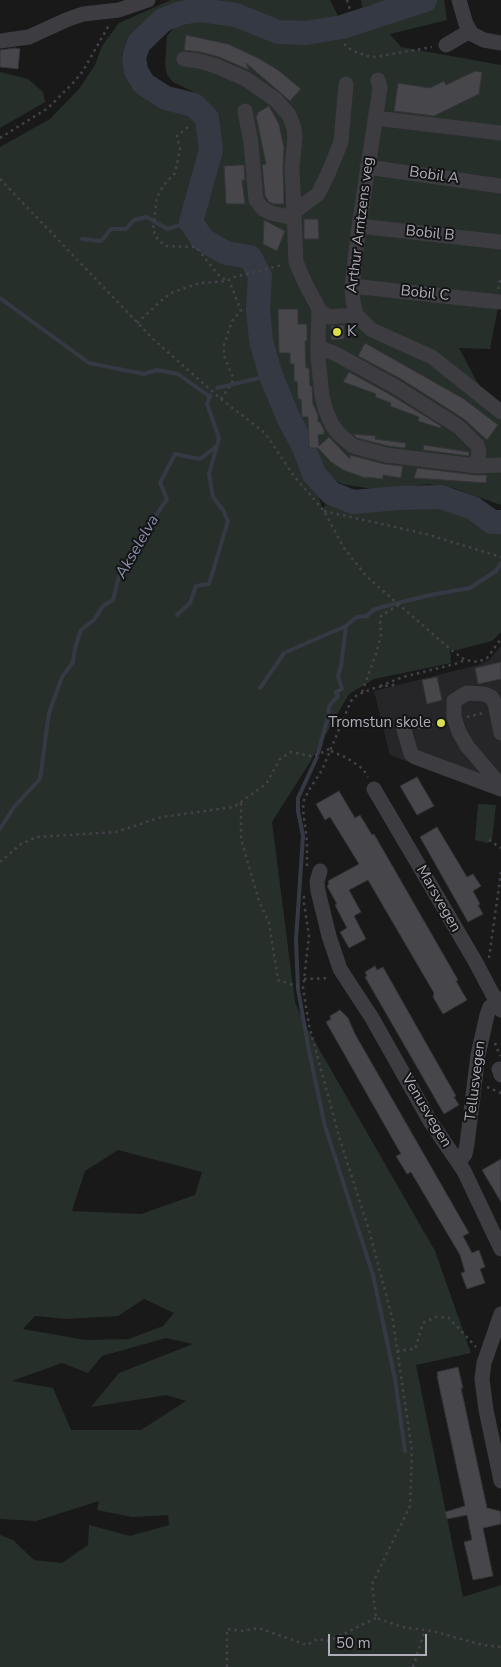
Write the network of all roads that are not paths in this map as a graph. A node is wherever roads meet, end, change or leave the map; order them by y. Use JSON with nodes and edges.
{"nodes":[{"id":1,"x":148,"y":0,"type":"edge"},
{"id":2,"x":459,"y":0,"type":"edge"},
{"id":3,"x":470,"y":31,"type":"junction"},
{"id":4,"x":0,"y":42,"type":"edge"},
{"id":5,"x":501,"y":43,"type":"edge"},
{"id":6,"x":446,"y":45,"type":"road end"},
{"id":7,"x":184,"y":59,"type":"dead end"},
{"id":8,"x":378,"y":80,"type":"dead end"},
{"id":9,"x":346,"y":84,"type":"dead end"},
{"id":10,"x":245,"y":111,"type":"dead end"},
{"id":11,"x":375,"y":118,"type":"junction"},
{"id":12,"x":501,"y":134,"type":"edge"},
{"id":13,"x":367,"y":167,"type":"junction"},
{"id":14,"x":501,"y":186,"type":"edge"},
{"id":15,"x":294,"y":215,"type":"junction"},
{"id":16,"x":359,"y":226,"type":"junction"},
{"id":17,"x":501,"y":242,"type":"edge"},
{"id":18,"x":352,"y":286,"type":"junction"},
{"id":19,"x":498,"y":302,"type":"dead end"},
{"id":20,"x":319,"y":309,"type":"junction"},
{"id":21,"x":356,"y":315,"type":"junction"},
{"id":22,"x":318,"y":347,"type":"junction"},
{"id":23,"x":501,"y":412,"type":"edge"},
{"id":24,"x":501,"y":465,"type":"edge"},
{"id":25,"x":477,"y":466,"type":"junction"},
{"id":26,"x":409,"y":728,"type":"road end"},
{"id":27,"x":501,"y":733,"type":"edge"},
{"id":28,"x":501,"y":787,"type":"edge"},
{"id":29,"x":374,"y":788,"type":"road end"},
{"id":30,"x":314,"y":869,"type":"road end"},
{"id":31,"x":499,"y":1004,"type":"edge"},
{"id":32,"x":459,"y":1162,"type":"junction"},
{"id":33,"x":501,"y":1249,"type":"edge"},
{"id":34,"x":501,"y":1314,"type":"edge"},
{"id":35,"x":501,"y":1481,"type":"edge"}],
"edges":[{"from":1,"to":4,"type":"street"},
{"from":2,"to":3,"type":"street"},
{"from":3,"to":5,"type":"street"},
{"from":3,"to":6,"type":"street"},
{"from":7,"to":15,"type":"street"},
{"from":8,"to":11,"type":"street","name":"Arthur Arntzens veg"},
{"from":9,"to":15,"type":"street"},
{"from":10,"to":15,"type":"street"},
{"from":11,"to":12,"type":"street"},
{"from":11,"to":13,"type":"street","name":"Arthur Arntzens veg"},
{"from":13,"to":14,"type":"street","name":"Bobil A"},
{"from":13,"to":16,"type":"street","name":"Arthur Arntzens veg"},
{"from":15,"to":20,"type":"street"},
{"from":16,"to":17,"type":"street","name":"Bobil B"},
{"from":16,"to":18,"type":"street","name":"Arthur Arntzens veg"},
{"from":18,"to":19,"type":"street","name":"Bobil C"},
{"from":18,"to":21,"type":"street","name":"Arthur Arntzens veg"},
{"from":20,"to":21,"type":"street"},
{"from":20,"to":22,"type":"street"},
{"from":21,"to":23,"type":"street","name":"Arthur Arntzens veg"},
{"from":22,"to":25,"type":"street"},
{"from":22,"to":25,"type":"street"},
{"from":24,"to":25,"type":"street"},
{"from":26,"to":28,"type":"street"},
{"from":27,"to":28,"type":"street"},
{"from":29,"to":31,"type":"street","name":"Marsvegen"},
{"from":30,"to":32,"type":"street","name":"Venusvegen"},
{"from":31,"to":32,"type":"street","name":"Tellusvegen"},
{"from":32,"to":33,"type":"street","name":"Venusvegen"},
{"from":34,"to":35,"type":"street"}]}
